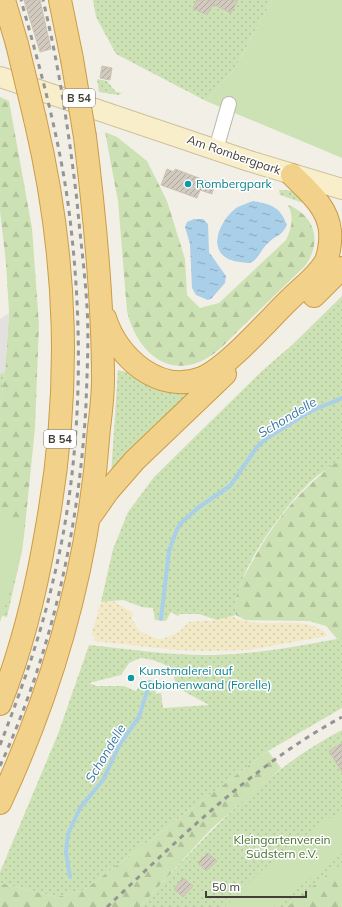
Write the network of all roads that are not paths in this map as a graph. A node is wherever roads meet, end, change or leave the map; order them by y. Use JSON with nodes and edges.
{"nodes":[{"id":1,"x":4,"y":0,"type":"edge"},
{"id":2,"x":60,"y":0,"type":"edge"},
{"id":3,"x":0,"y":76,"type":"edge"},
{"id":4,"x":228,"y":104,"type":"dead end"},
{"id":5,"x":216,"y":149,"type":"junction"},
{"id":6,"x":292,"y":175,"type":"junction"},
{"id":7,"x":342,"y":189,"type":"edge"},
{"id":8,"x":342,"y":234,"type":"edge"},
{"id":9,"x":334,"y":265,"type":"edge"},
{"id":10,"x":101,"y":304,"type":"junction"},
{"id":11,"x":89,"y":518,"type":"junction"},
{"id":12,"x":0,"y":704,"type":"edge"},
{"id":13,"x":0,"y":803,"type":"edge"}],
"edges":[{"from":1,"to":12,"type":"highway","number":"B 54","bridge":true},
{"from":2,"to":10,"type":"highway","number":"B 54","bridge":true},
{"from":3,"to":5,"type":"main road","name":"Am Rombergpark"},
{"from":4,"to":5,"type":"street"},
{"from":5,"to":6,"type":"main road","name":"Am Rombergpark"},
{"from":6,"to":7,"type":"main road","name":"Am Rombergpark"},
{"from":6,"to":9,"type":"highway"},
{"from":8,"to":9,"type":"highway"},
{"from":9,"to":10,"type":"highway"},
{"from":9,"to":11,"type":"highway"},
{"from":10,"to":11,"type":"highway","number":"B 54"},
{"from":11,"to":13,"type":"highway","number":"B 54"}]}
